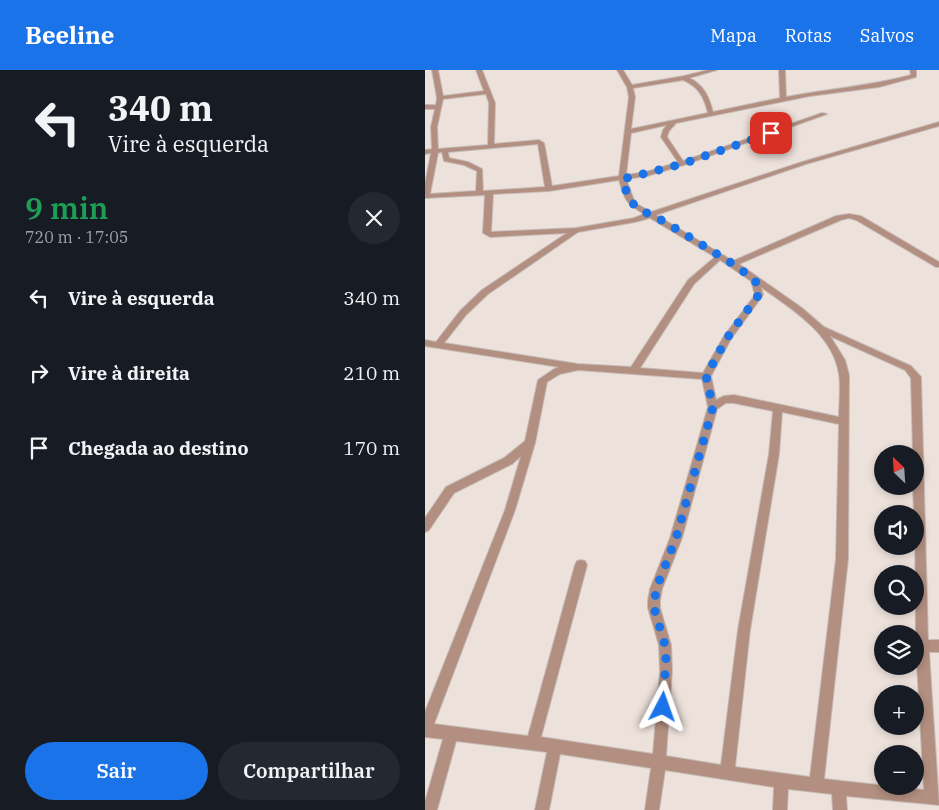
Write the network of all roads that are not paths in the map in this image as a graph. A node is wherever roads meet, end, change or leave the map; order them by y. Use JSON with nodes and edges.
{"nodes":[{"id":1,"x":435,"y":70,"type":"edge"},
{"id":2,"x":479,"y":70,"type":"edge"},
{"id":3,"x":620,"y":70,"type":"edge"},
{"id":4,"x":714,"y":70,"type":"edge"},
{"id":5,"x":783,"y":70,"type":"edge"},
{"id":6,"x":913,"y":70,"type":"edge"},
{"id":7,"x":695,"y":79,"type":"junction"},
{"id":8,"x":630,"y":87,"type":"junction"},
{"id":9,"x":489,"y":92,"type":"junction"},
{"id":10,"x":440,"y":98,"type":"junction"},
{"id":11,"x":783,"y":100,"type":"junction"},
{"id":12,"x":425,"y":107,"type":"edge"},
{"id":13,"x":437,"y":107,"type":"junction"},
{"id":14,"x":711,"y":114,"type":"junction"},
{"id":15,"x":824,"y":114,"type":"dead end"},
{"id":16,"x":675,"y":122,"type":"junction"},
{"id":17,"x":939,"y":124,"type":"edge"},
{"id":18,"x":434,"y":127,"type":"junction"},
{"id":19,"x":425,"y":128,"type":"edge"},
{"id":20,"x":629,"y":131,"type":"junction"},
{"id":21,"x":491,"y":146,"type":"junction"},
{"id":22,"x":445,"y":150,"type":"junction"},
{"id":23,"x":435,"y":151,"type":"junction"},
{"id":24,"x":425,"y":152,"type":"edge"},
{"id":25,"x":682,"y":164,"type":"junction"},
{"id":26,"x":623,"y":179,"type":"junction"},
{"id":27,"x":549,"y":189,"type":"junction"},
{"id":28,"x":479,"y":194,"type":"junction"},
{"id":29,"x":489,"y":194,"type":"junction"},
{"id":30,"x":425,"y":196,"type":"edge"},
{"id":31,"x":649,"y":215,"type":"junction"},
{"id":32,"x":576,"y":230,"type":"junction"},
{"id":33,"x":719,"y":257,"type":"junction"},
{"id":34,"x":733,"y":264,"type":"junction"},
{"id":35,"x":939,"y":265,"type":"edge"},
{"id":36,"x":755,"y":280,"type":"junction"},
{"id":37,"x":759,"y":295,"type":"junction"},
{"id":38,"x":783,"y":298,"type":"junction"},
{"id":39,"x":821,"y":329,"type":"junction"},
{"id":40,"x":425,"y":342,"type":"edge"},
{"id":41,"x":439,"y":345,"type":"junction"},
{"id":42,"x":578,"y":367,"type":"junction"},
{"id":43,"x":633,"y":371,"type":"junction"},
{"id":44,"x":706,"y":376,"type":"junction"},
{"id":45,"x":713,"y":407,"type":"junction"},
{"id":46,"x":778,"y":408,"type":"junction"},
{"id":47,"x":842,"y":421,"type":"junction"},
{"id":48,"x":531,"y":443,"type":"junction"},
{"id":49,"x":425,"y":527,"type":"edge"},
{"id":50,"x":581,"y":565,"type":"dead end"},
{"id":51,"x":922,"y":625,"type":"edge"},
{"id":52,"x":924,"y":646,"type":"edge"},
{"id":53,"x":939,"y":646,"type":"edge"},
{"id":54,"x":924,"y":668,"type":"edge"},
{"id":55,"x":425,"y":730,"type":"edge"},
{"id":56,"x":451,"y":733,"type":"junction"},
{"id":57,"x":533,"y":743,"type":"junction"},
{"id":58,"x":555,"y":746,"type":"junction"},
{"id":59,"x":659,"y":762,"type":"junction"},
{"id":60,"x":727,"y":772,"type":"junction"},
{"id":61,"x":781,"y":780,"type":"junction"},
{"id":62,"x":816,"y":785,"type":"junction"},
{"id":63,"x":839,"y":788,"type":"junction"},
{"id":64,"x":936,"y":799,"type":"edge"},
{"id":65,"x":429,"y":810,"type":"edge"},
{"id":66,"x":542,"y":810,"type":"edge"},
{"id":67,"x":652,"y":810,"type":"edge"},
{"id":68,"x":780,"y":810,"type":"edge"},
{"id":69,"x":840,"y":810,"type":"edge"}],
"edges":[{"from":1,"to":10,"type":"street"},
{"from":2,"to":9,"type":"street"},
{"from":3,"to":8,"type":"street"},
{"from":4,"to":7,"type":"street"},
{"from":5,"to":11,"type":"street"},
{"from":6,"to":11,"type":"street"},
{"from":7,"to":8,"type":"street"},
{"from":7,"to":14,"type":"street"},
{"from":8,"to":20,"type":"street"},
{"from":9,"to":10,"type":"street"},
{"from":9,"to":21,"type":"street"},
{"from":10,"to":13,"type":"street"},
{"from":11,"to":14,"type":"street"},
{"from":12,"to":13,"type":"street"},
{"from":13,"to":18,"type":"street"},
{"from":14,"to":16,"type":"street"},
{"from":15,"to":25,"type":"street"},
{"from":16,"to":20,"type":"street"},
{"from":16,"to":25,"type":"street"},
{"from":17,"to":31,"type":"street"},
{"from":18,"to":19,"type":"street"},
{"from":18,"to":23,"type":"street"},
{"from":20,"to":26,"type":"street"},
{"from":21,"to":22,"type":"street"},
{"from":21,"to":27,"type":"street"},
{"from":22,"to":23,"type":"street"},
{"from":22,"to":28,"type":"street"},
{"from":23,"to":24,"type":"street"},
{"from":23,"to":30,"type":"street"},
{"from":25,"to":26,"type":"street"},
{"from":26,"to":27,"type":"street"},
{"from":26,"to":31,"type":"street"},
{"from":27,"to":29,"type":"street"},
{"from":28,"to":29,"type":"street"},
{"from":28,"to":30,"type":"street"},
{"from":29,"to":32,"type":"street"},
{"from":31,"to":32,"type":"street"},
{"from":31,"to":33,"type":"street"},
{"from":32,"to":41,"type":"street"},
{"from":33,"to":34,"type":"street"},
{"from":33,"to":43,"type":"street"},
{"from":34,"to":35,"type":"street"},
{"from":34,"to":36,"type":"street"},
{"from":36,"to":37,"type":"street"},
{"from":36,"to":38,"type":"street"},
{"from":37,"to":38,"type":"street"},
{"from":37,"to":44,"type":"street"},
{"from":38,"to":39,"type":"street"},
{"from":39,"to":47,"type":"street"},
{"from":39,"to":51,"type":"street"},
{"from":40,"to":41,"type":"street"},
{"from":41,"to":42,"type":"street"},
{"from":42,"to":43,"type":"street"},
{"from":42,"to":48,"type":"street"},
{"from":43,"to":44,"type":"street"},
{"from":44,"to":45,"type":"street"},
{"from":45,"to":46,"type":"street"},
{"from":45,"to":59,"type":"street"},
{"from":46,"to":47,"type":"street"},
{"from":46,"to":60,"type":"street"},
{"from":47,"to":62,"type":"street"},
{"from":48,"to":49,"type":"street"},
{"from":48,"to":55,"type":"street"},
{"from":50,"to":57,"type":"street"},
{"from":52,"to":53,"type":"street"},
{"from":54,"to":64,"type":"street"},
{"from":55,"to":56,"type":"street"},
{"from":56,"to":57,"type":"street"},
{"from":56,"to":65,"type":"street"},
{"from":57,"to":58,"type":"street"},
{"from":58,"to":59,"type":"street"},
{"from":58,"to":66,"type":"street"},
{"from":59,"to":60,"type":"street"},
{"from":59,"to":67,"type":"street"},
{"from":60,"to":61,"type":"street"},
{"from":61,"to":62,"type":"street"},
{"from":61,"to":68,"type":"street"},
{"from":62,"to":63,"type":"street"},
{"from":63,"to":64,"type":"street"},
{"from":63,"to":69,"type":"street"}]}
